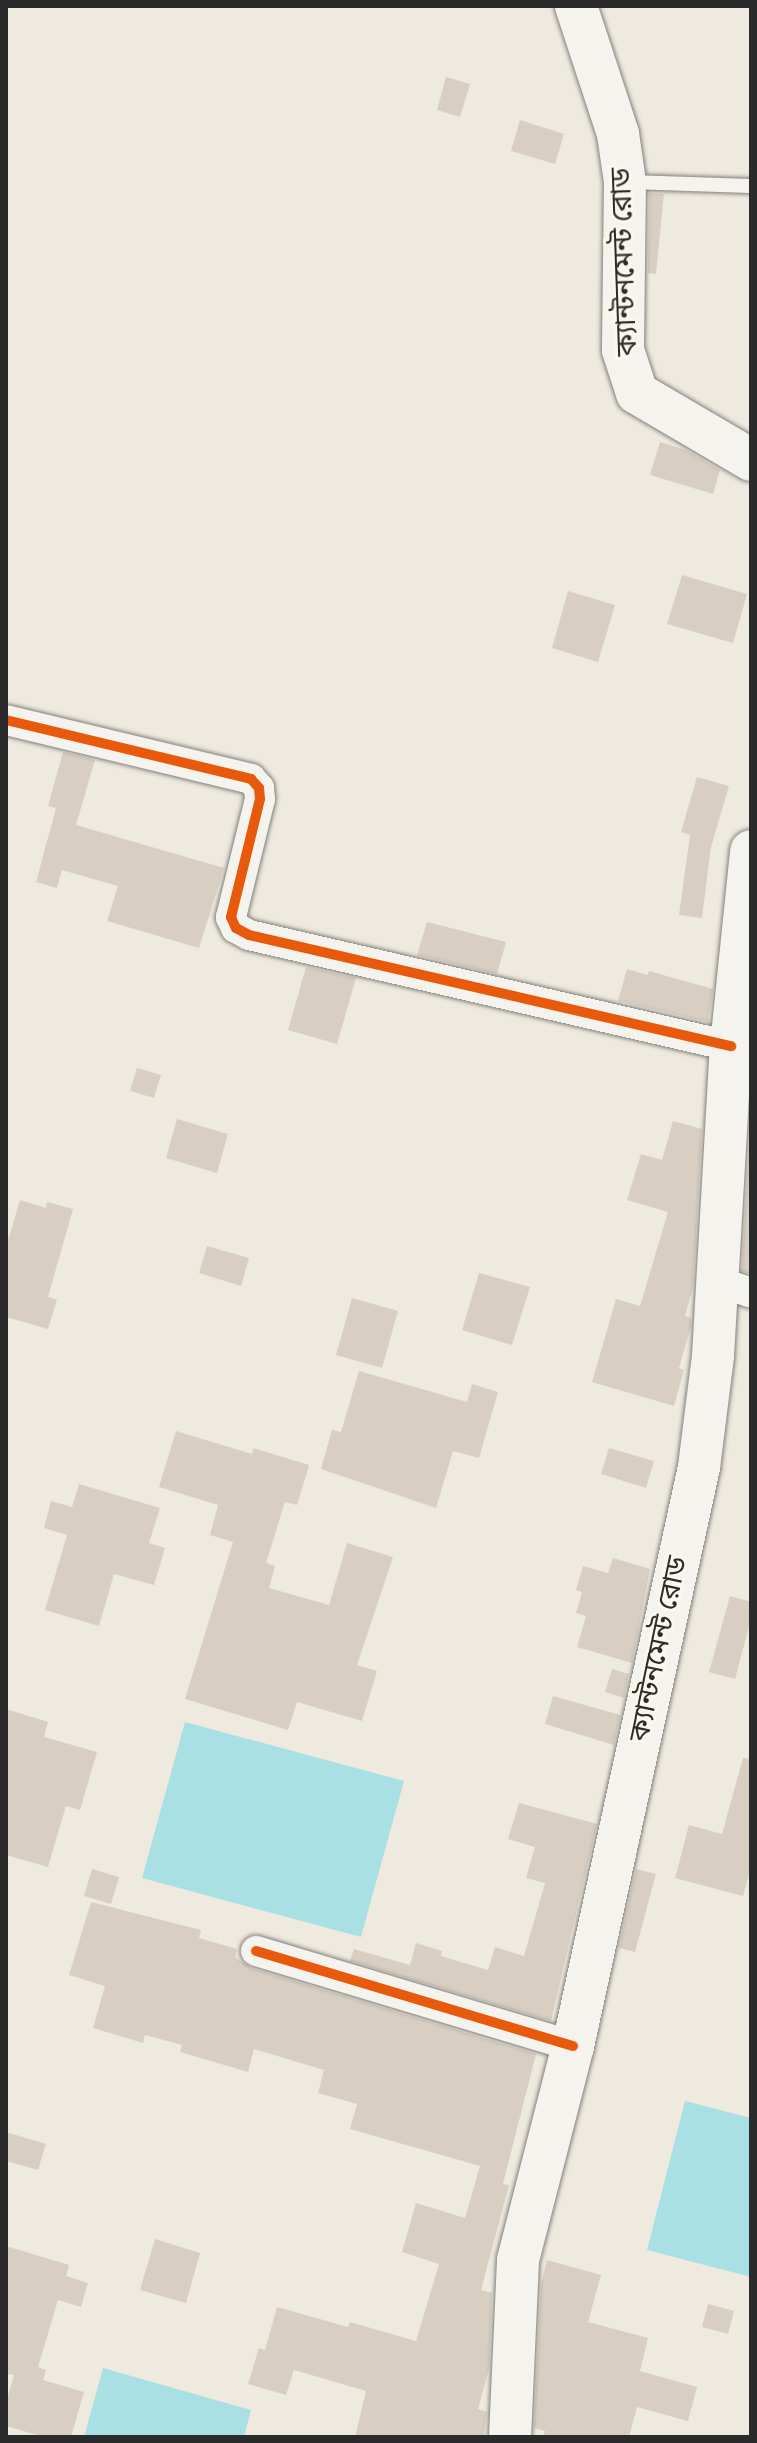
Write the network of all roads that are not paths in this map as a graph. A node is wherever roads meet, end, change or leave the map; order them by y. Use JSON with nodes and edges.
{"nodes":[{"id":1,"x":576,"y":6,"type":"edge"},
{"id":2,"x":625,"y":182,"type":"junction"},
{"id":3,"x":751,"y":186,"type":"edge"},
{"id":4,"x":751,"y":460,"type":"edge"},
{"id":5,"x":6,"y":720,"type":"edge"},
{"id":6,"x":751,"y":851,"type":"edge"},
{"id":7,"x":731,"y":1046,"type":"junction"},
{"id":8,"x":734,"y":1287,"type":"edge"},
{"id":9,"x":256,"y":1951,"type":"dead end"},
{"id":10,"x":573,"y":2046,"type":"junction"},
{"id":11,"x":510,"y":2437,"type":"edge"}],
"edges":[{"from":1,"to":2,"type":"main road","name":"ক্যান্টনমেন্ট রোড"},
{"from":2,"to":3,"type":"lane"},
{"from":2,"to":4,"type":"main road","name":"ক্যান্টনমেন্ট রোড"},
{"from":5,"to":7,"type":"street"},
{"from":6,"to":7,"type":"main road","name":"ক্যান্টনমেন্ট রোড"},
{"from":7,"to":8,"type":"main road","name":"ক্যান্টনমেন্ট রোড"},
{"from":8,"to":10,"type":"main road","name":"ক্যান্টনমেন্ট রোড"},
{"from":9,"to":10,"type":"street"},
{"from":10,"to":11,"type":"main road","name":"ক্যান্টনমেন্ট রোড"}]}
